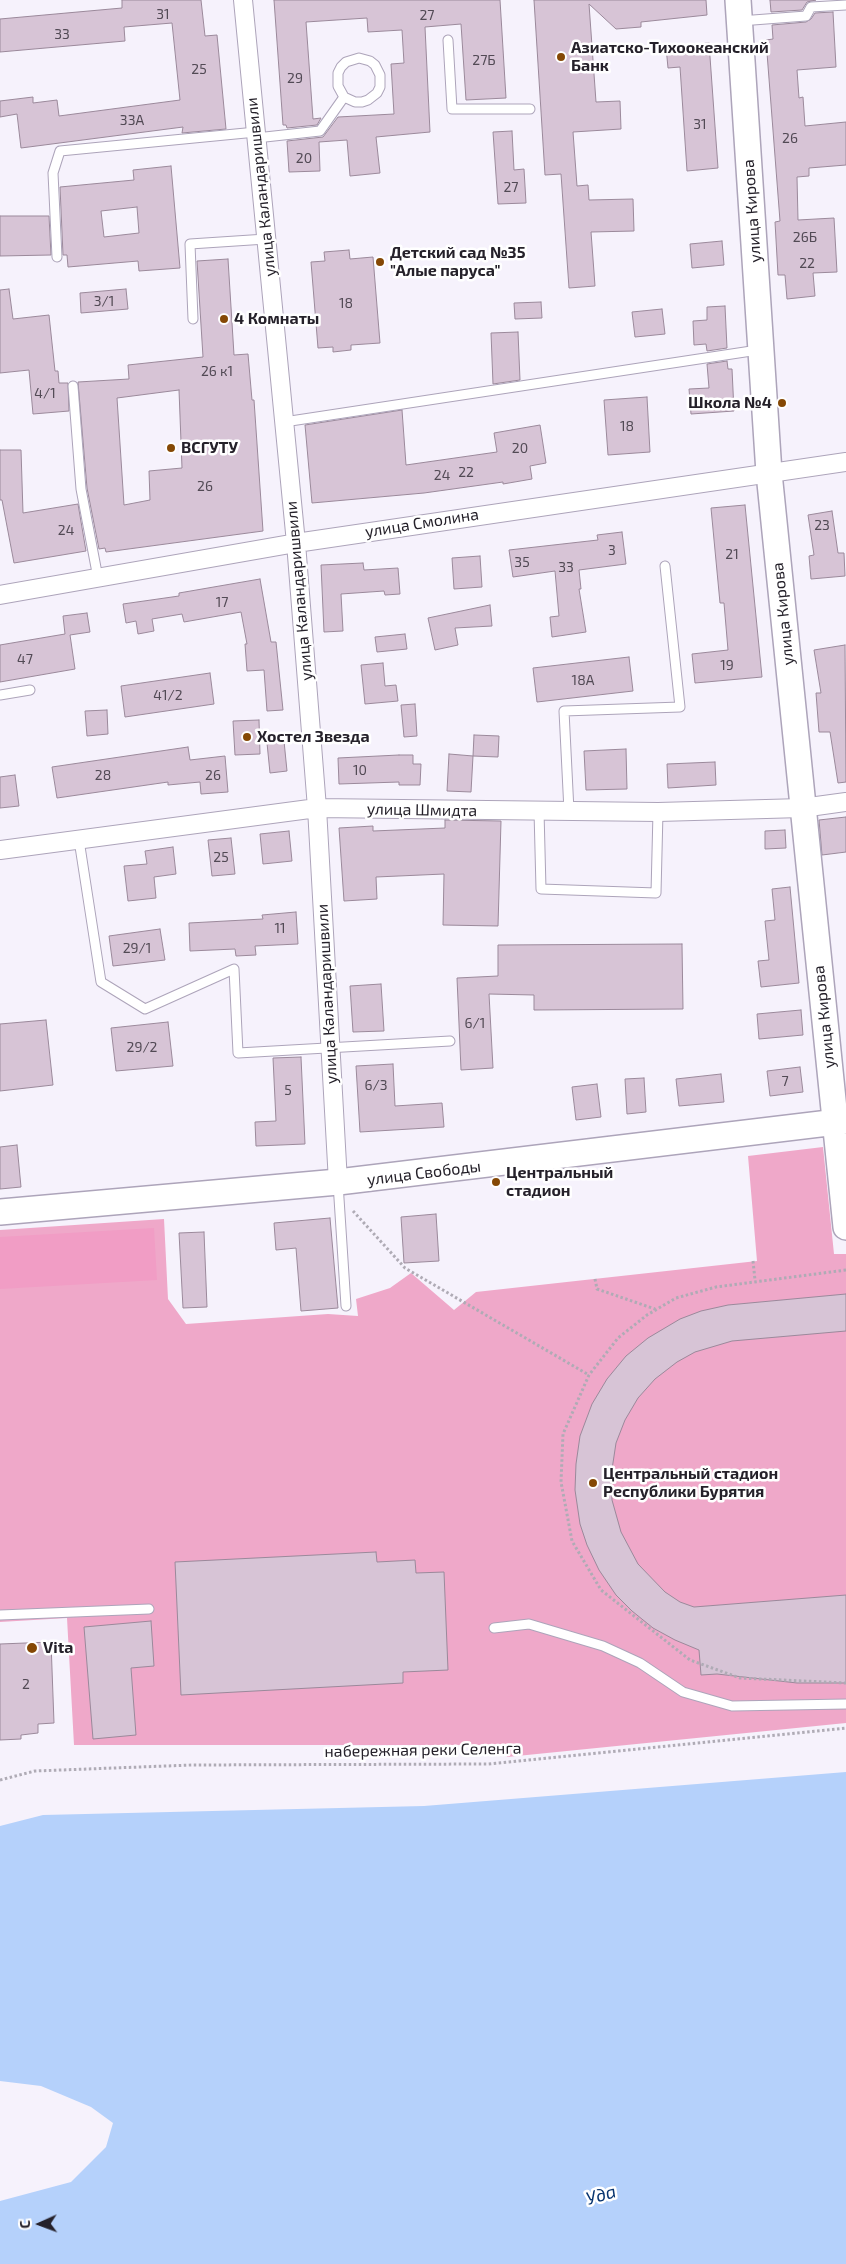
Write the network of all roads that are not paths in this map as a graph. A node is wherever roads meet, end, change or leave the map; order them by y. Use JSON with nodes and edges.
{"nodes":[{"id":1,"x":243,"y":0,"type":"edge"},
{"id":2,"x":846,"y":5,"type":"edge"},
{"id":3,"x":739,"y":11,"type":"edge"},
{"id":4,"x":448,"y":40,"type":"dead end"},
{"id":5,"x":344,"y":96,"type":"junction"},
{"id":6,"x":530,"y":109,"type":"dead end"},
{"id":7,"x":256,"y":135,"type":"junction"},
{"id":8,"x":266,"y":239,"type":"junction"},
{"id":9,"x":57,"y":257,"type":"dead end"},
{"id":10,"x":193,"y":319,"type":"dead end"},
{"id":11,"x":761,"y":350,"type":"junction"},
{"id":12,"x":73,"y":386,"type":"dead end"},
{"id":13,"x":284,"y":422,"type":"junction"},
{"id":14,"x":846,"y":462,"type":"edge"},
{"id":15,"x":769,"y":473,"type":"junction"},
{"id":16,"x":296,"y":543,"type":"junction"},
{"id":17,"x":665,"y":566,"type":"dead end"},
{"id":18,"x":98,"y":578,"type":"junction"},
{"id":19,"x":0,"y":596,"type":"edge"},
{"id":20,"x":30,"y":690,"type":"dead end"},
{"id":21,"x":0,"y":695,"type":"edge"},
{"id":22,"x":846,"y":802,"type":"edge"},
{"id":23,"x":317,"y":808,"type":"junction"},
{"id":24,"x":802,"y":808,"type":"junction"},
{"id":25,"x":539,"y":811,"type":"junction"},
{"id":26,"x":569,"y":811,"type":"junction"},
{"id":27,"x":658,"y":812,"type":"junction"},
{"id":28,"x":80,"y":840,"type":"junction"},
{"id":29,"x":0,"y":850,"type":"edge"},
{"id":30,"x":450,"y":1042,"type":"dead end"},
{"id":31,"x":330,"y":1048,"type":"junction"},
{"id":32,"x":841,"y":1122,"type":"edge"},
{"id":33,"x":338,"y":1188,"type":"junction"},
{"id":34,"x":0,"y":1212,"type":"edge"},
{"id":35,"x":846,"y":1227,"type":"edge"},
{"id":36,"x":346,"y":1306,"type":"dead end"},
{"id":37,"x":149,"y":1609,"type":"dead end"},
{"id":38,"x":0,"y":1615,"type":"edge"},
{"id":39,"x":494,"y":1628,"type":"dead end"},
{"id":40,"x":846,"y":1704,"type":"edge"}],
"edges":[{"from":1,"to":7,"type":"street","name":"улица Каландаришвили"},
{"from":2,"to":3,"type":"lane"},
{"from":3,"to":11,"type":"street","name":"улица Кирова"},
{"from":4,"to":6,"type":"lane"},
{"from":5,"to":5,"type":"lane"},
{"from":5,"to":7,"type":"lane"},
{"from":7,"to":8,"type":"street","name":"улица Каландаришвили"},
{"from":7,"to":9,"type":"lane"},
{"from":8,"to":10,"type":"lane"},
{"from":8,"to":13,"type":"street","name":"улица Каландаришвили"},
{"from":11,"to":13,"type":"lane"},
{"from":11,"to":15,"type":"street","name":"улица Кирова"},
{"from":12,"to":18,"type":"lane"},
{"from":13,"to":16,"type":"street","name":"улица Каландаришвили"},
{"from":14,"to":15,"type":"street","name":"улица Смолина"},
{"from":15,"to":16,"type":"street","name":"улица Смолина"},
{"from":15,"to":24,"type":"street","name":"улица Кирова"},
{"from":16,"to":18,"type":"street","name":"улица Смолина"},
{"from":16,"to":23,"type":"street","name":"улица Каландаришвили"},
{"from":17,"to":26,"type":"lane"},
{"from":18,"to":19,"type":"street","name":"улица Смолина"},
{"from":20,"to":21,"type":"lane"},
{"from":22,"to":24,"type":"street","name":"улица Шмидта"},
{"from":23,"to":25,"type":"street","name":"улица Шмидта"},
{"from":23,"to":28,"type":"street","name":"улица Шмидта"},
{"from":23,"to":31,"type":"street","name":"улица Каландаришвили"},
{"from":24,"to":27,"type":"street","name":"улица Шмидта"},
{"from":24,"to":32,"type":"street","name":"улица Кирова"},
{"from":25,"to":26,"type":"street","name":"улица Шмидта"},
{"from":25,"to":27,"type":"lane"},
{"from":26,"to":27,"type":"street","name":"улица Шмидта"},
{"from":28,"to":29,"type":"street","name":"улица Шмидта"},
{"from":28,"to":31,"type":"lane"},
{"from":30,"to":31,"type":"lane"},
{"from":31,"to":33,"type":"street","name":"улица Каландаришвили"},
{"from":32,"to":33,"type":"street","name":"улица Свободы"},
{"from":32,"to":35,"type":"street","name":"улица Кирова"},
{"from":33,"to":34,"type":"street","name":"улица Свободы"},
{"from":33,"to":36,"type":"lane"},
{"from":37,"to":38,"type":"lane"},
{"from":39,"to":40,"type":"lane"}]}
